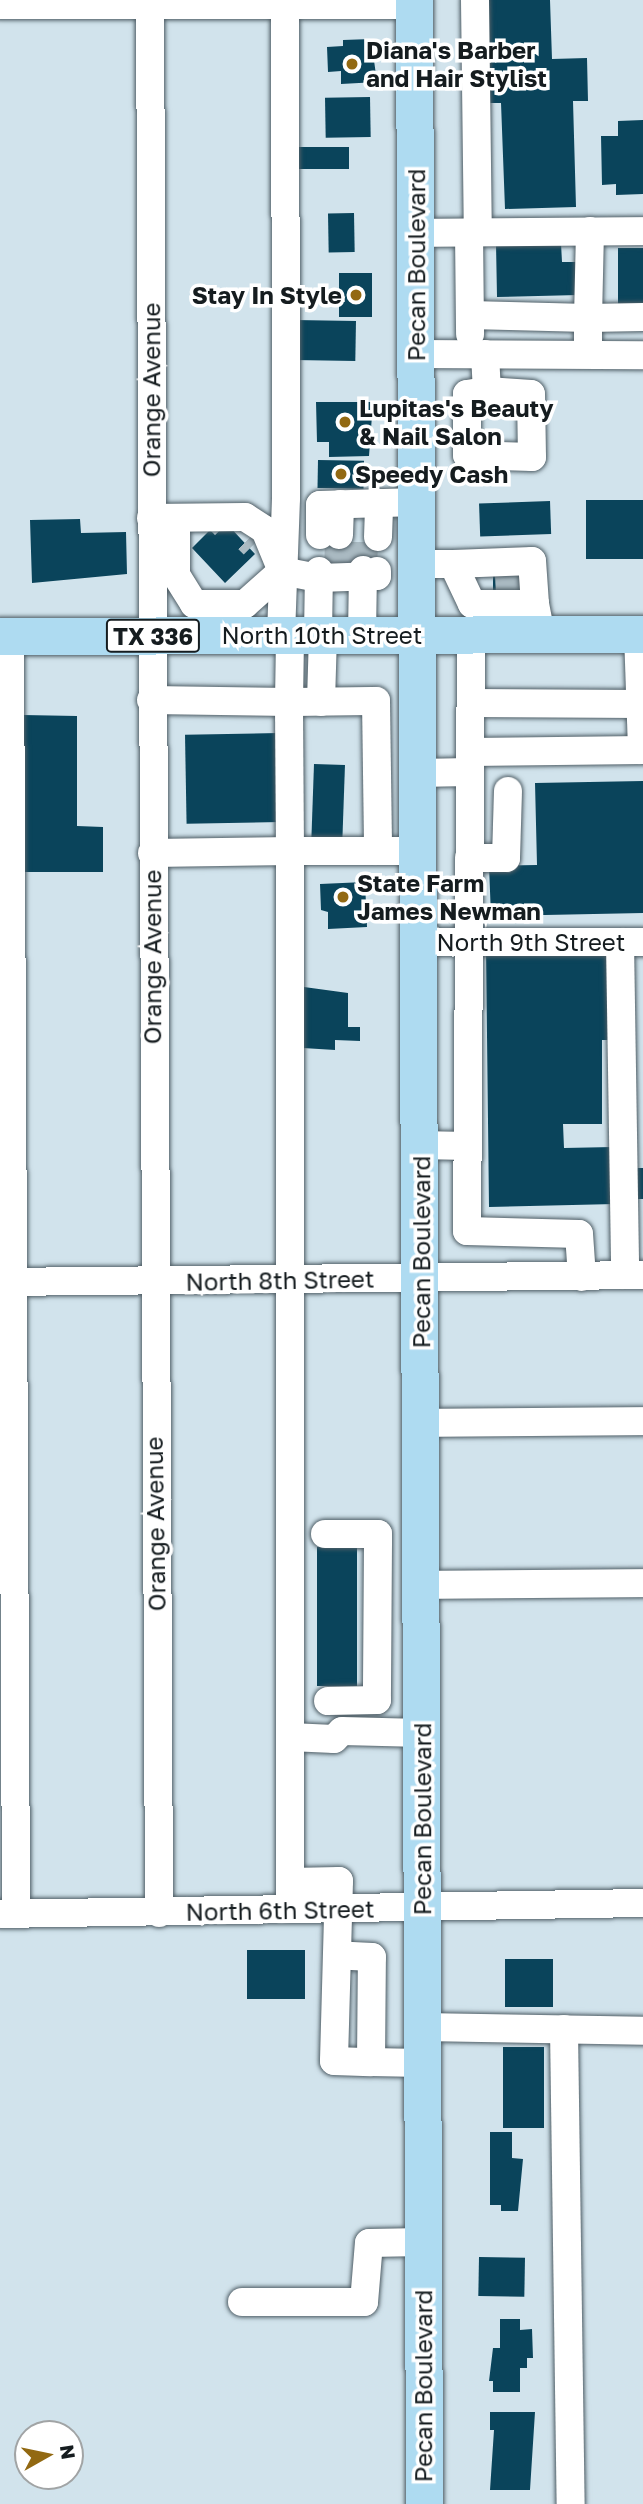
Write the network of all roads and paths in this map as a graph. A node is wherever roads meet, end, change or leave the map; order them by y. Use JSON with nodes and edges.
{"nodes":[{"id":1,"x":475,"y":0,"type":"edge"},
{"id":2,"x":150,"y":3,"type":"edge"},
{"id":3,"x":413,"y":3,"type":"edge"},
{"id":4,"x":0,"y":5,"type":"edge"},
{"id":5,"x":285,"y":5,"type":"junction"},
{"id":6,"x":590,"y":231,"type":"junction"},
{"id":7,"x":643,"y":231,"type":"edge"},
{"id":8,"x":474,"y":232,"type":"junction"},
{"id":9,"x":417,"y":233,"type":"junction"},
{"id":10,"x":470,"y":315,"type":"junction"},
{"id":11,"x":643,"y":317,"type":"edge"},
{"id":12,"x":588,"y":318,"type":"junction"},
{"id":13,"x":417,"y":354,"type":"junction"},
{"id":14,"x":478,"y":354,"type":"junction"},
{"id":15,"x":588,"y":354,"type":"junction"},
{"id":16,"x":643,"y":355,"type":"edge"},
{"id":17,"x":486,"y":391,"type":"dead end"},
{"id":18,"x":416,"y":502,"type":"junction"},
{"id":19,"x":362,"y":504,"type":"junction"},
{"id":20,"x":163,"y":518,"type":"junction"},
{"id":21,"x":265,"y":553,"type":"junction"},
{"id":22,"x":416,"y":564,"type":"junction"},
{"id":23,"x":453,"y":564,"type":"junction"},
{"id":24,"x":345,"y":574,"type":"junction"},
{"id":25,"x":183,"y":586,"type":"junction"},
{"id":26,"x":151,"y":588,"type":"junction"},
{"id":27,"x":519,"y":596,"type":"junction"},
{"id":28,"x":212,"y":620,"type":"junction"},
{"id":29,"x":640,"y":634,"type":"edge"},
{"id":30,"x":303,"y":635,"type":"junction"},
{"id":31,"x":362,"y":635,"type":"junction"},
{"id":32,"x":416,"y":635,"type":"junction"},
{"id":33,"x":471,"y":635,"type":"junction"},
{"id":34,"x":5,"y":636,"type":"edge"},
{"id":35,"x":151,"y":636,"type":"junction"},
{"id":36,"x":151,"y":700,"type":"junction"},
{"id":37,"x":289,"y":702,"type":"junction"},
{"id":38,"x":321,"y":702,"type":"junction"},
{"id":39,"x":471,"y":703,"type":"junction"},
{"id":40,"x":640,"y":704,"type":"junction"},
{"id":41,"x":642,"y":750,"type":"edge"},
{"id":42,"x":470,"y":762,"type":"junction"},
{"id":43,"x":417,"y":773,"type":"junction"},
{"id":44,"x":508,"y":792,"type":"dead end"},
{"id":45,"x":290,"y":851,"type":"junction"},
{"id":46,"x":378,"y":851,"type":"junction"},
{"id":47,"x":418,"y":851,"type":"junction"},
{"id":48,"x":152,"y":853,"type":"junction"},
{"id":49,"x":469,"y":858,"type":"junction"},
{"id":50,"x":419,"y":942,"type":"junction"},
{"id":51,"x":468,"y":942,"type":"junction"},
{"id":52,"x":631,"y":942,"type":"edge"},
{"id":53,"x":632,"y":1042,"type":"edge"},
{"id":54,"x":632,"y":1084,"type":"edge"},
{"id":55,"x":633,"y":1134,"type":"edge"},
{"id":56,"x":420,"y":1146,"type":"junction"},
{"id":57,"x":467,"y":1146,"type":"junction"},
{"id":58,"x":634,"y":1275,"type":"edge"},
{"id":59,"x":582,"y":1277,"type":"junction"},
{"id":60,"x":421,"y":1278,"type":"junction"},
{"id":61,"x":291,"y":1280,"type":"junction"},
{"id":62,"x":153,"y":1281,"type":"junction"},
{"id":63,"x":6,"y":1282,"type":"edge"},
{"id":64,"x":643,"y":1421,"type":"edge"},
{"id":65,"x":421,"y":1423,"type":"junction"},
{"id":66,"x":325,"y":1534,"type":"dead end"},
{"id":67,"x":378,"y":1543,"type":"junction"},
{"id":68,"x":422,"y":1544,"type":"junction"},
{"id":69,"x":643,"y":1583,"type":"edge"},
{"id":70,"x":423,"y":1585,"type":"junction"},
{"id":71,"x":377,"y":1689,"type":"junction"},
{"id":72,"x":422,"y":1689,"type":"junction"},
{"id":73,"x":328,"y":1701,"type":"dead end"},
{"id":74,"x":422,"y":1733,"type":"junction"},
{"id":75,"x":290,"y":1737,"type":"junction"},
{"id":76,"x":290,"y":1882,"type":"junction"},
{"id":77,"x":643,"y":1903,"type":"edge"},
{"id":78,"x":422,"y":1907,"type":"junction"},
{"id":79,"x":338,"y":1909,"type":"junction"},
{"id":80,"x":290,"y":1910,"type":"junction"},
{"id":81,"x":159,"y":1913,"type":"junction"},
{"id":82,"x":8,"y":1914,"type":"edge"},
{"id":83,"x":564,"y":2029,"type":"junction"},
{"id":84,"x":643,"y":2031,"type":"edge"},
{"id":85,"x":422,"y":2045,"type":"junction"},
{"id":86,"x":423,"y":2242,"type":"junction"},
{"id":87,"x":242,"y":2302,"type":"dead end"},
{"id":88,"x":424,"y":2504,"type":"edge"},
{"id":89,"x":570,"y":2504,"type":"edge"}],
"edges":[{"from":1,"to":8,"type":"street"},
{"from":2,"to":4,"type":"street"},
{"from":2,"to":5,"type":"street"},
{"from":2,"to":20,"type":"street","name":"Orange Avenue"},
{"from":3,"to":5,"type":"street"},
{"from":3,"to":9,"type":"main road","name":"Pecan Boulevard"},
{"from":5,"to":21,"type":"street"},
{"from":6,"to":7,"type":"street"},
{"from":6,"to":8,"type":"street"},
{"from":6,"to":12,"type":"street"},
{"from":8,"to":9,"type":"street"},
{"from":8,"to":10,"type":"street"},
{"from":9,"to":13,"type":"main road","name":"Pecan Boulevard"},
{"from":10,"to":12,"type":"street"},
{"from":10,"to":14,"type":"street"},
{"from":11,"to":12,"type":"street"},
{"from":12,"to":15,"type":"street"},
{"from":13,"to":14,"type":"street"},
{"from":13,"to":18,"type":"main road","name":"Pecan Boulevard"},
{"from":14,"to":15,"type":"street"},
{"from":14,"to":17,"type":"street"},
{"from":15,"to":16,"type":"street"},
{"from":18,"to":19,"type":"street"},
{"from":18,"to":22,"type":"main road","name":"Pecan Boulevard"},
{"from":19,"to":19,"type":"street"},
{"from":20,"to":21,"type":"street"},
{"from":20,"to":25,"type":"street"},
{"from":20,"to":26,"type":"street","name":"Orange Avenue"},
{"from":21,"to":24,"type":"street"},
{"from":21,"to":28,"type":"street"},
{"from":21,"to":30,"type":"street"},
{"from":22,"to":23,"type":"street"},
{"from":22,"to":32,"type":"main road","name":"Pecan Boulevard"},
{"from":23,"to":27,"type":"street"},
{"from":23,"to":27,"type":"street"},
{"from":24,"to":30,"type":"street"},
{"from":24,"to":31,"type":"street"},
{"from":25,"to":26,"type":"street"},
{"from":25,"to":28,"type":"street"},
{"from":26,"to":35,"type":"street","name":"Orange Avenue"},
{"from":27,"to":29,"type":"main road","name":"North 10th Street","number":"TX 336"},
{"from":27,"to":33,"type":"main road","name":"North 10th Street","number":"TX 336"},
{"from":28,"to":30,"type":"main road","name":"North 10th Street","number":"TX 336"},
{"from":28,"to":35,"type":"main road","name":"North 10th Street","number":"TX 336"},
{"from":29,"to":40,"type":"street"},
{"from":30,"to":31,"type":"main road","name":"North 10th Street","number":"TX 336"},
{"from":30,"to":37,"type":"street"},
{"from":30,"to":38,"type":"street"},
{"from":31,"to":32,"type":"main road","name":"North 10th Street","number":"TX 336"},
{"from":32,"to":33,"type":"main road","name":"North 10th Street","number":"TX 336"},
{"from":32,"to":43,"type":"main road","name":"Pecan Boulevard"},
{"from":33,"to":39,"type":"street"},
{"from":34,"to":35,"type":"main road","name":"North 10th Street","number":"TX 336"},
{"from":34,"to":63,"type":"street"},
{"from":35,"to":36,"type":"street","name":"Orange Avenue"},
{"from":36,"to":37,"type":"street"},
{"from":36,"to":48,"type":"street","name":"Orange Avenue"},
{"from":37,"to":38,"type":"street"},
{"from":37,"to":45,"type":"street"},
{"from":38,"to":46,"type":"street"},
{"from":39,"to":40,"type":"street"},
{"from":39,"to":42,"type":"street"},
{"from":40,"to":41,"type":"street"},
{"from":41,"to":42,"type":"street"},
{"from":42,"to":43,"type":"street"},
{"from":42,"to":49,"type":"street"},
{"from":43,"to":47,"type":"main road","name":"Pecan Boulevard"},
{"from":44,"to":49,"type":"street"},
{"from":45,"to":46,"type":"street"},
{"from":45,"to":48,"type":"street"},
{"from":45,"to":61,"type":"street"},
{"from":46,"to":47,"type":"street"},
{"from":47,"to":50,"type":"main road","name":"Pecan Boulevard"},
{"from":48,"to":62,"type":"street","name":"Orange Avenue"},
{"from":49,"to":51,"type":"street"},
{"from":50,"to":51,"type":"street","name":"North 9th Street"},
{"from":50,"to":56,"type":"main road","name":"Pecan Boulevard"},
{"from":51,"to":52,"type":"street","name":"North 9th Street"},
{"from":51,"to":57,"type":"street"},
{"from":52,"to":53,"type":"street"},
{"from":53,"to":54,"type":"street"},
{"from":54,"to":55,"type":"street"},
{"from":55,"to":58,"type":"street"},
{"from":56,"to":57,"type":"street"},
{"from":56,"to":60,"type":"main road","name":"Pecan Boulevard"},
{"from":57,"to":59,"type":"street"},
{"from":58,"to":59,"type":"street","name":"North 8th Street"},
{"from":59,"to":60,"type":"street","name":"North 8th Street"},
{"from":60,"to":61,"type":"street","name":"North 8th Street"},
{"from":60,"to":65,"type":"main road","name":"Pecan Boulevard"},
{"from":61,"to":62,"type":"street","name":"North 8th Street"},
{"from":61,"to":75,"type":"street"},
{"from":62,"to":63,"type":"street","name":"North 8th Street"},
{"from":62,"to":81,"type":"street","name":"Orange Avenue"},
{"from":63,"to":82,"type":"street"},
{"from":64,"to":65,"type":"street"},
{"from":65,"to":68,"type":"main road","name":"Pecan Boulevard"},
{"from":66,"to":67,"type":"street"},
{"from":67,"to":68,"type":"street"},
{"from":67,"to":71,"type":"street"},
{"from":68,"to":70,"type":"main road","name":"Pecan Boulevard"},
{"from":69,"to":70,"type":"street"},
{"from":70,"to":72,"type":"main road","name":"Pecan Boulevard"},
{"from":71,"to":72,"type":"street"},
{"from":71,"to":73,"type":"street"},
{"from":72,"to":74,"type":"main road","name":"Pecan Boulevard"},
{"from":74,"to":75,"type":"street"},
{"from":74,"to":78,"type":"main road","name":"Pecan Boulevard"},
{"from":75,"to":76,"type":"street"},
{"from":76,"to":79,"type":"street"},
{"from":76,"to":80,"type":"street"},
{"from":77,"to":78,"type":"street","name":"North 6th Street"},
{"from":78,"to":79,"type":"street","name":"North 6th Street"},
{"from":78,"to":85,"type":"main road","name":"Pecan Boulevard"},
{"from":79,"to":80,"type":"street","name":"North 6th Street"},
{"from":79,"to":85,"type":"street"},
{"from":80,"to":81,"type":"street","name":"North 6th Street"},
{"from":81,"to":82,"type":"street","name":"North 6th Street"},
{"from":83,"to":84,"type":"street"},
{"from":83,"to":85,"type":"street"},
{"from":83,"to":89,"type":"street"},
{"from":85,"to":86,"type":"main road","name":"Pecan Boulevard"},
{"from":86,"to":87,"type":"street"},
{"from":86,"to":88,"type":"main road","name":"Pecan Boulevard"}]}
